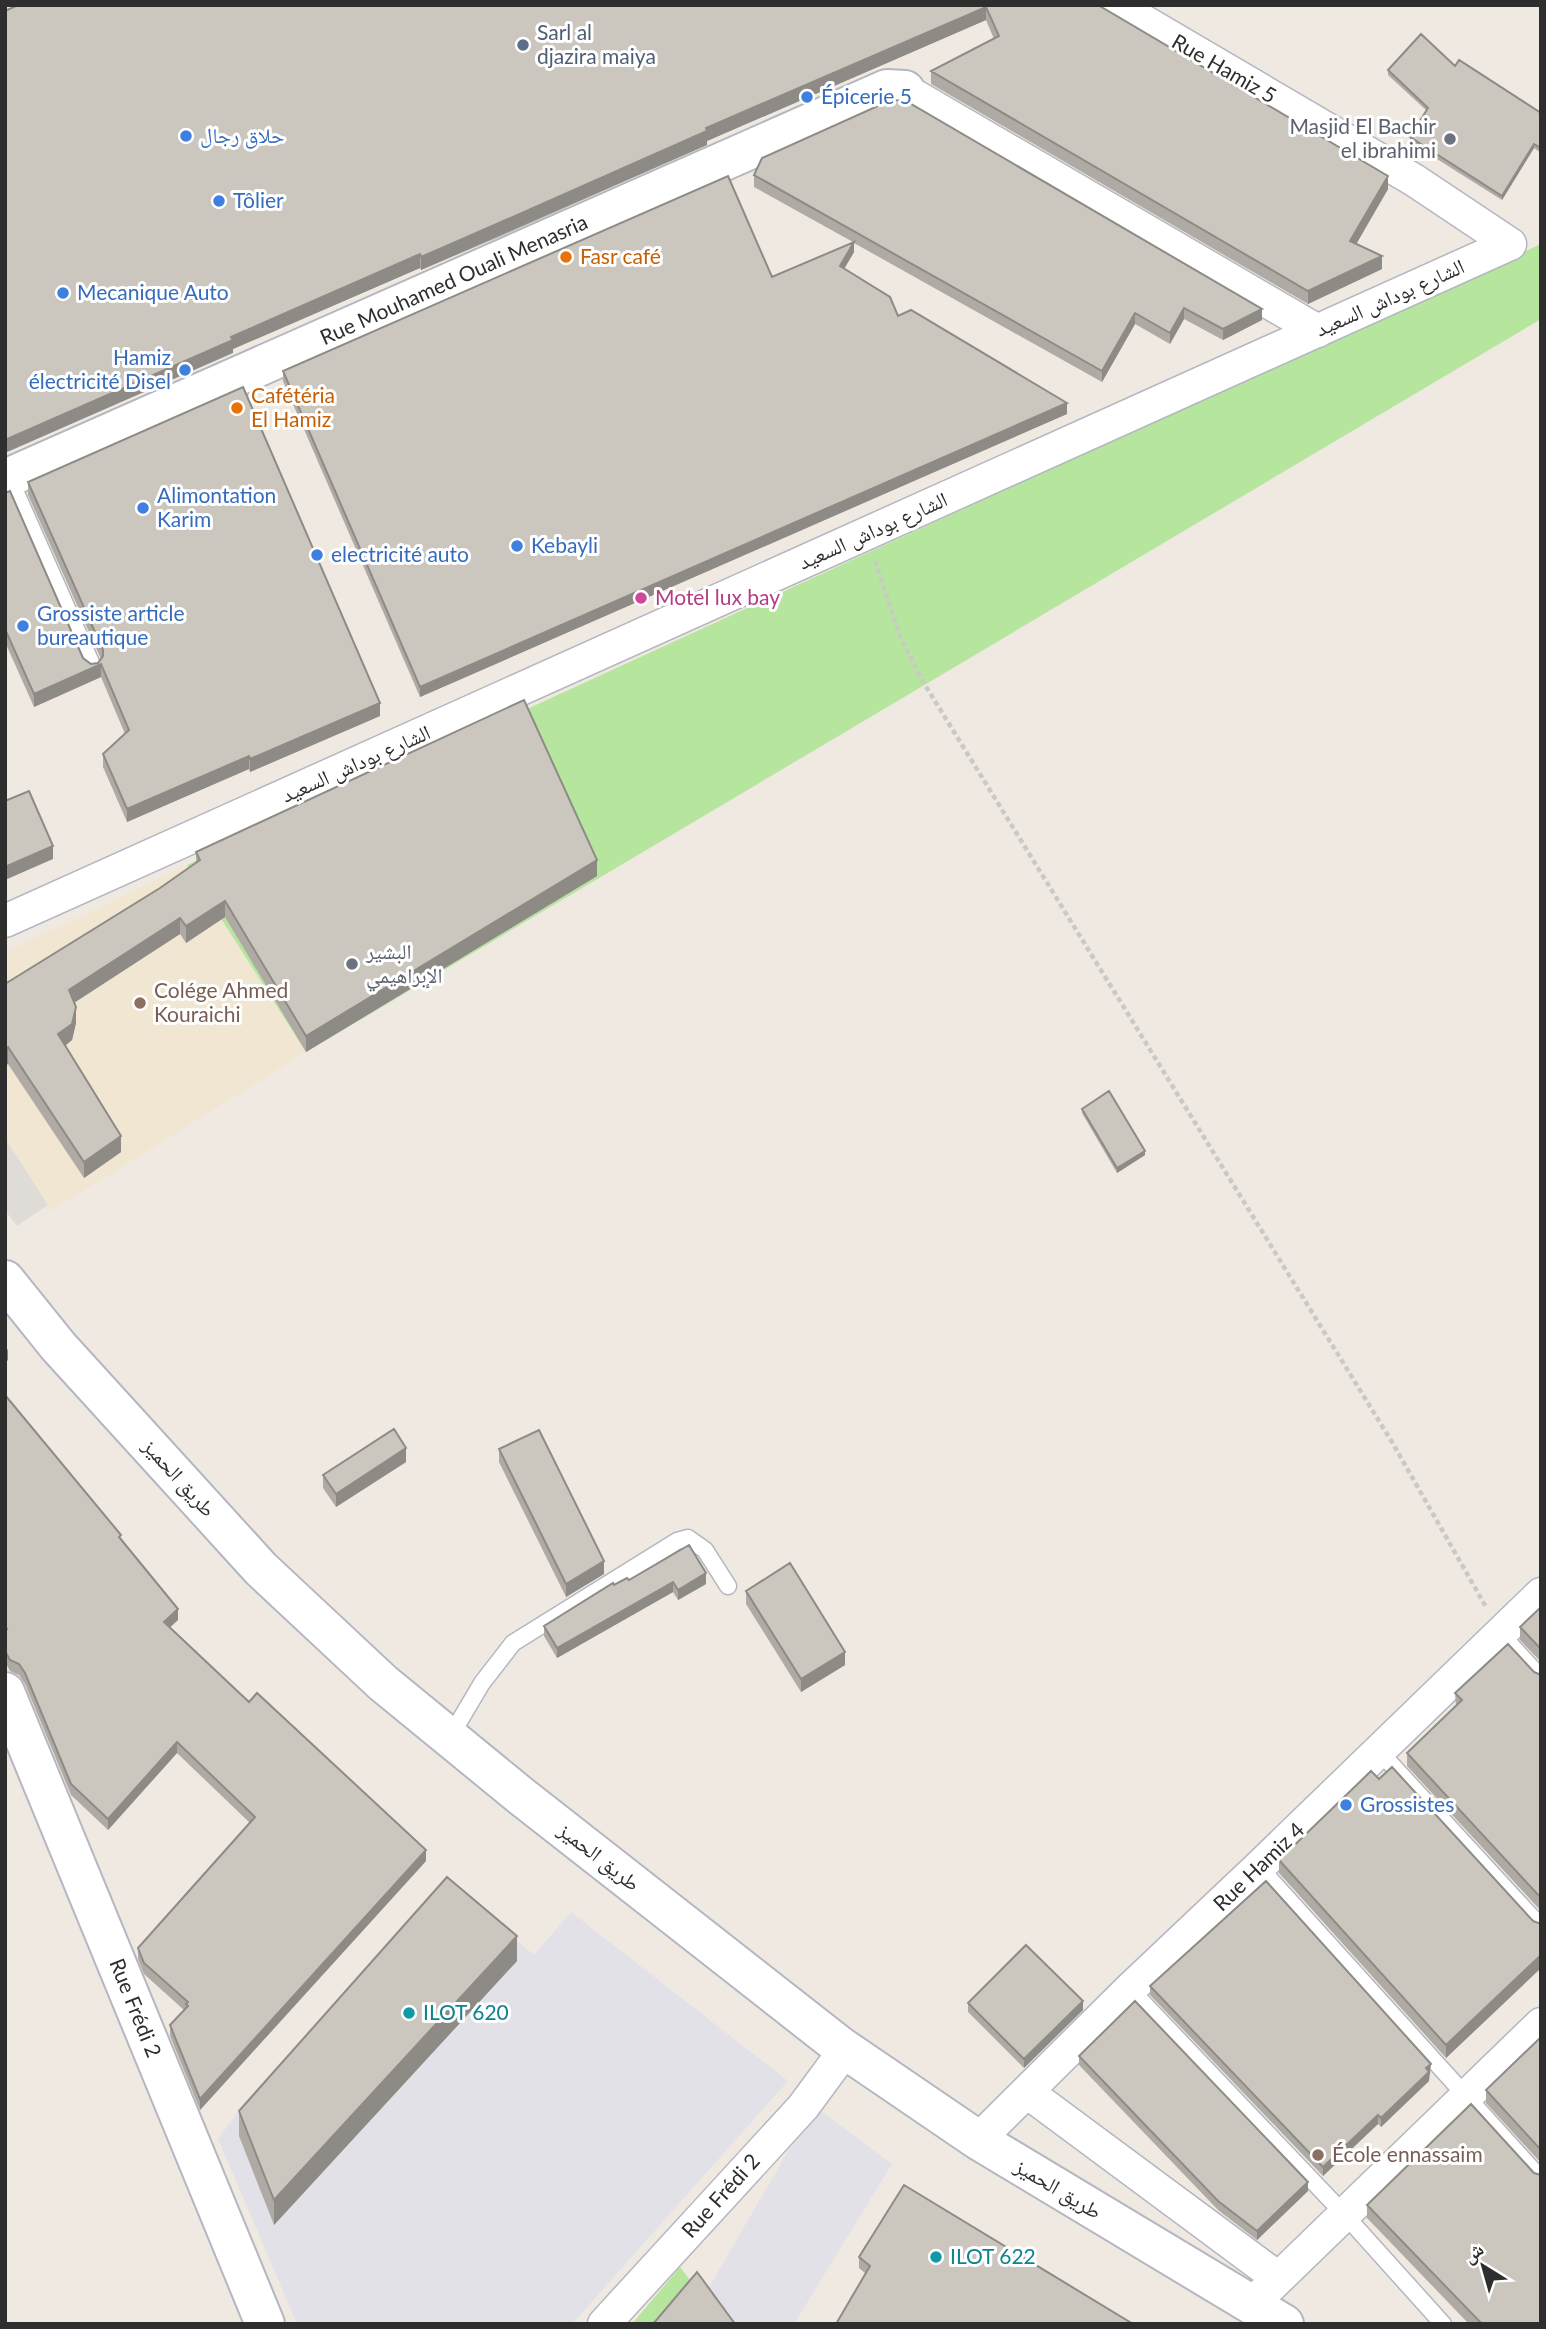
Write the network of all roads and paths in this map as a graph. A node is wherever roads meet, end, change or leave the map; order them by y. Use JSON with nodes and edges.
{"nodes":[{"id":1,"x":1116,"y":5,"type":"edge"},
{"id":2,"x":905,"y":90,"type":"joint"},
{"id":3,"x":1510,"y":244,"type":"joint"},
{"id":4,"x":1318,"y":331,"type":"junction"},
{"id":5,"x":7,"y":478,"type":"edge"},
{"id":6,"x":862,"y":536,"type":"junction"},
{"id":7,"x":93,"y":667,"type":"edge"},
{"id":8,"x":5,"y":921,"type":"edge"},
{"id":9,"x":5,"y":1280,"type":"edge"},
{"id":10,"x":5,"y":1311,"type":"edge"},
{"id":11,"x":729,"y":1586,"type":"dead end"},
{"id":12,"x":1541,"y":1594,"type":"edge"},
{"id":13,"x":1500,"y":1633,"type":"junction"},
{"id":14,"x":1541,"y":1678,"type":"edge"},
{"id":15,"x":5,"y":1692,"type":"edge"},
{"id":16,"x":450,"y":1737,"type":"junction"},
{"id":17,"x":1379,"y":1751,"type":"junction"},
{"id":18,"x":1259,"y":1867,"type":"junction"},
{"id":19,"x":1541,"y":1927,"type":"edge"},
{"id":20,"x":1130,"y":1989,"type":"junction"},
{"id":21,"x":1541,"y":2024,"type":"edge"},
{"id":22,"x":834,"y":2065,"type":"junction"},
{"id":23,"x":1027,"y":2092,"type":"junction"},
{"id":24,"x":1466,"y":2096,"type":"junction"},
{"id":25,"x":978,"y":2140,"type":"junction"},
{"id":26,"x":1541,"y":2179,"type":"edge"},
{"id":27,"x":1344,"y":2214,"type":"junction"},
{"id":28,"x":1278,"y":2278,"type":"junction"},
{"id":29,"x":1249,"y":2314,"type":"edge"},
{"id":30,"x":265,"y":2324,"type":"edge"},
{"id":31,"x":604,"y":2324,"type":"edge"},
{"id":32,"x":1284,"y":2324,"type":"edge"},
{"id":33,"x":1443,"y":2324,"type":"edge"}],
"edges":[{"from":1,"to":3,"type":"street","name":"Rue Hamiz 5"},
{"from":2,"to":4,"type":"street"},
{"from":2,"to":5,"type":"main road","name":"Rue Mouhamed Ouali Menasria"},
{"from":3,"to":4,"type":"street","name":"الشارع بوداش السعيد"},
{"from":4,"to":6,"type":"street","name":"الشارع بوداش السعيد"},
{"from":5,"to":7,"type":"lane"},
{"from":6,"to":8,"type":"street","name":"الشارع بوداش السعيد"},
{"from":6,"to":13,"type":"path"},
{"from":9,"to":16,"type":"main road","name":"طريق الحميز"},
{"from":10,"to":22,"type":"main road","name":"طريق الحميز"},
{"from":11,"to":16,"type":"lane"},
{"from":12,"to":13,"type":"street","name":"Rue Hamiz 4"},
{"from":13,"to":14,"type":"lane"},
{"from":13,"to":17,"type":"street","name":"Rue Hamiz 4"},
{"from":15,"to":30,"type":"main road","name":"Rue Frédi 2"},
{"from":16,"to":25,"type":"main road","name":"طريق الحميز"},
{"from":17,"to":18,"type":"street","name":"Rue Hamiz 4"},
{"from":17,"to":19,"type":"lane"},
{"from":18,"to":20,"type":"street","name":"Rue Hamiz 4"},
{"from":18,"to":24,"type":"lane"},
{"from":20,"to":23,"type":"street","name":"Rue Hamiz 4"},
{"from":20,"to":27,"type":"lane"},
{"from":21,"to":24,"type":"street"},
{"from":22,"to":29,"type":"main road","name":"طريق الحميز"},
{"from":22,"to":31,"type":"street","name":"Rue Frédi 2"},
{"from":23,"to":25,"type":"street","name":"Rue Hamiz 4"},
{"from":23,"to":28,"type":"street"},
{"from":24,"to":26,"type":"lane"},
{"from":24,"to":27,"type":"street"},
{"from":25,"to":29,"type":"main road","name":"طريق الحميز"},
{"from":27,"to":28,"type":"street"},
{"from":27,"to":33,"type":"lane"},
{"from":28,"to":29,"type":"street"},
{"from":29,"to":32,"type":"main road","name":"طريق الحميز"}]}
